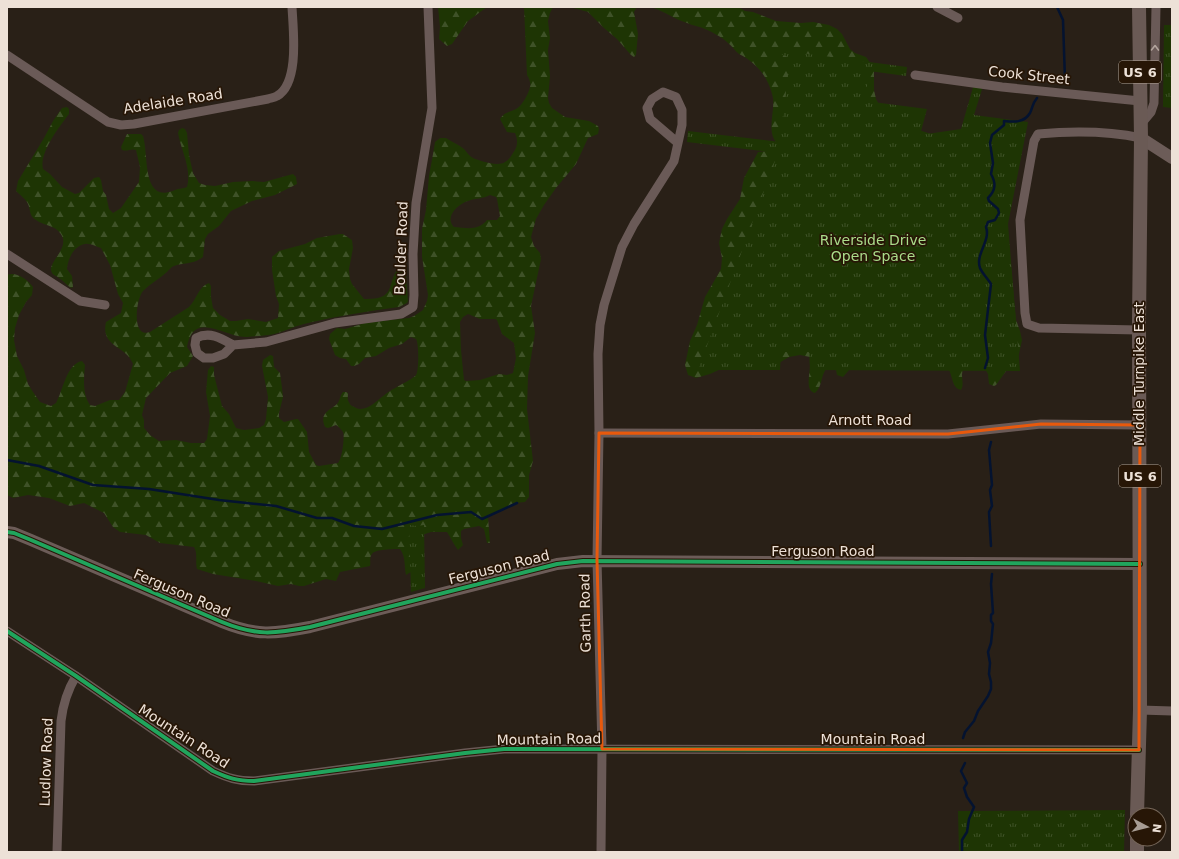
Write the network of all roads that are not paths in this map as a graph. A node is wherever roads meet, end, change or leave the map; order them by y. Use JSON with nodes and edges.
{"nodes":[{"id":1,"x":292,"y":7,"type":"edge"},
{"id":2,"x":428,"y":7,"type":"edge"},
{"id":3,"x":937,"y":7,"type":"edge"},
{"id":4,"x":1139,"y":7,"type":"edge"},
{"id":5,"x":1156,"y":7,"type":"edge"},
{"id":6,"x":958,"y":18,"type":"dead end"},
{"id":7,"x":7,"y":55,"type":"edge"},
{"id":8,"x":915,"y":75,"type":"dead end"},
{"id":9,"x":1140,"y":101,"type":"junction"},
{"id":10,"x":1141,"y":131,"type":"junction"},
{"id":11,"x":678,"y":143,"type":"junction"},
{"id":12,"x":1172,"y":158,"type":"edge"},
{"id":13,"x":7,"y":254,"type":"edge"},
{"id":14,"x":105,"y":305,"type":"dead end"},
{"id":15,"x":1139,"y":330,"type":"junction"},
{"id":16,"x":233,"y":346,"type":"dead end"},
{"id":17,"x":1140,"y":425,"type":"junction"},
{"id":18,"x":599,"y":433,"type":"junction"},
{"id":19,"x":7,"y":532,"type":"edge"},
{"id":20,"x":597,"y":560,"type":"junction"},
{"id":21,"x":1140,"y":564,"type":"junction"},
{"id":22,"x":7,"y":631,"type":"edge"},
{"id":23,"x":76,"y":676,"type":"junction"},
{"id":24,"x":1140,"y":710,"type":"junction"},
{"id":25,"x":1172,"y":711,"type":"edge"},
{"id":26,"x":602,"y":749,"type":"junction"},
{"id":27,"x":1139,"y":750,"type":"junction"},
{"id":28,"x":1138,"y":807,"type":"edge"},
{"id":29,"x":57,"y":852,"type":"edge"},
{"id":30,"x":601,"y":852,"type":"edge"}],
"edges":[{"from":1,"to":7,"type":"street","name":"Adelaide Road"},
{"from":2,"to":16,"type":"street","name":"Boulder Road"},
{"from":3,"to":6,"type":"street"},
{"from":4,"to":9,"type":"main road","name":"Middle Turnpike East","number":"US 6"},
{"from":10,"to":5,"type":"street","one_way":true},
{"from":8,"to":9,"type":"street","name":"Cook Street"},
{"from":9,"to":10,"type":"main road","name":"Middle Turnpike East","number":"US 6"},
{"from":10,"to":12,"type":"street"},
{"from":10,"to":15,"type":"main road","name":"Middle Turnpike East","number":"US 6"},
{"from":10,"to":15,"type":"street"},
{"from":11,"to":11,"type":"street","name":"Garth Road"},
{"from":11,"to":18,"type":"street","name":"Garth Road"},
{"from":13,"to":14,"type":"street"},
{"from":15,"to":17,"type":"main road","name":"Middle Turnpike East","number":"US 6"},
{"from":17,"to":18,"type":"street","name":"Arnott Road"},
{"from":17,"to":21,"type":"main road","name":"Middle Turnpike East","number":"US 6"},
{"from":18,"to":20,"type":"street","name":"Garth Road"},
{"from":19,"to":20,"type":"street","name":"Ferguson Road"},
{"from":20,"to":21,"type":"street","name":"Ferguson Road"},
{"from":20,"to":26,"type":"street","name":"Garth Road"},
{"from":21,"to":24,"type":"main road","name":"Middle Turnpike East","number":"US 6"},
{"from":22,"to":23,"type":"street","name":"Mountain Road"},
{"from":23,"to":26,"type":"street","name":"Mountain Road"},
{"from":23,"to":29,"type":"street","name":"Ludlow Road"},
{"from":24,"to":25,"type":"street"},
{"from":24,"to":27,"type":"main road","name":"Middle Turnpike East","number":"US 6"},
{"from":26,"to":27,"type":"street","name":"Mountain Road"},
{"from":26,"to":30,"type":"street","name":"Garth Road"},
{"from":27,"to":28,"type":"main road","name":"Middle Turnpike East","number":"US 6"}]}
